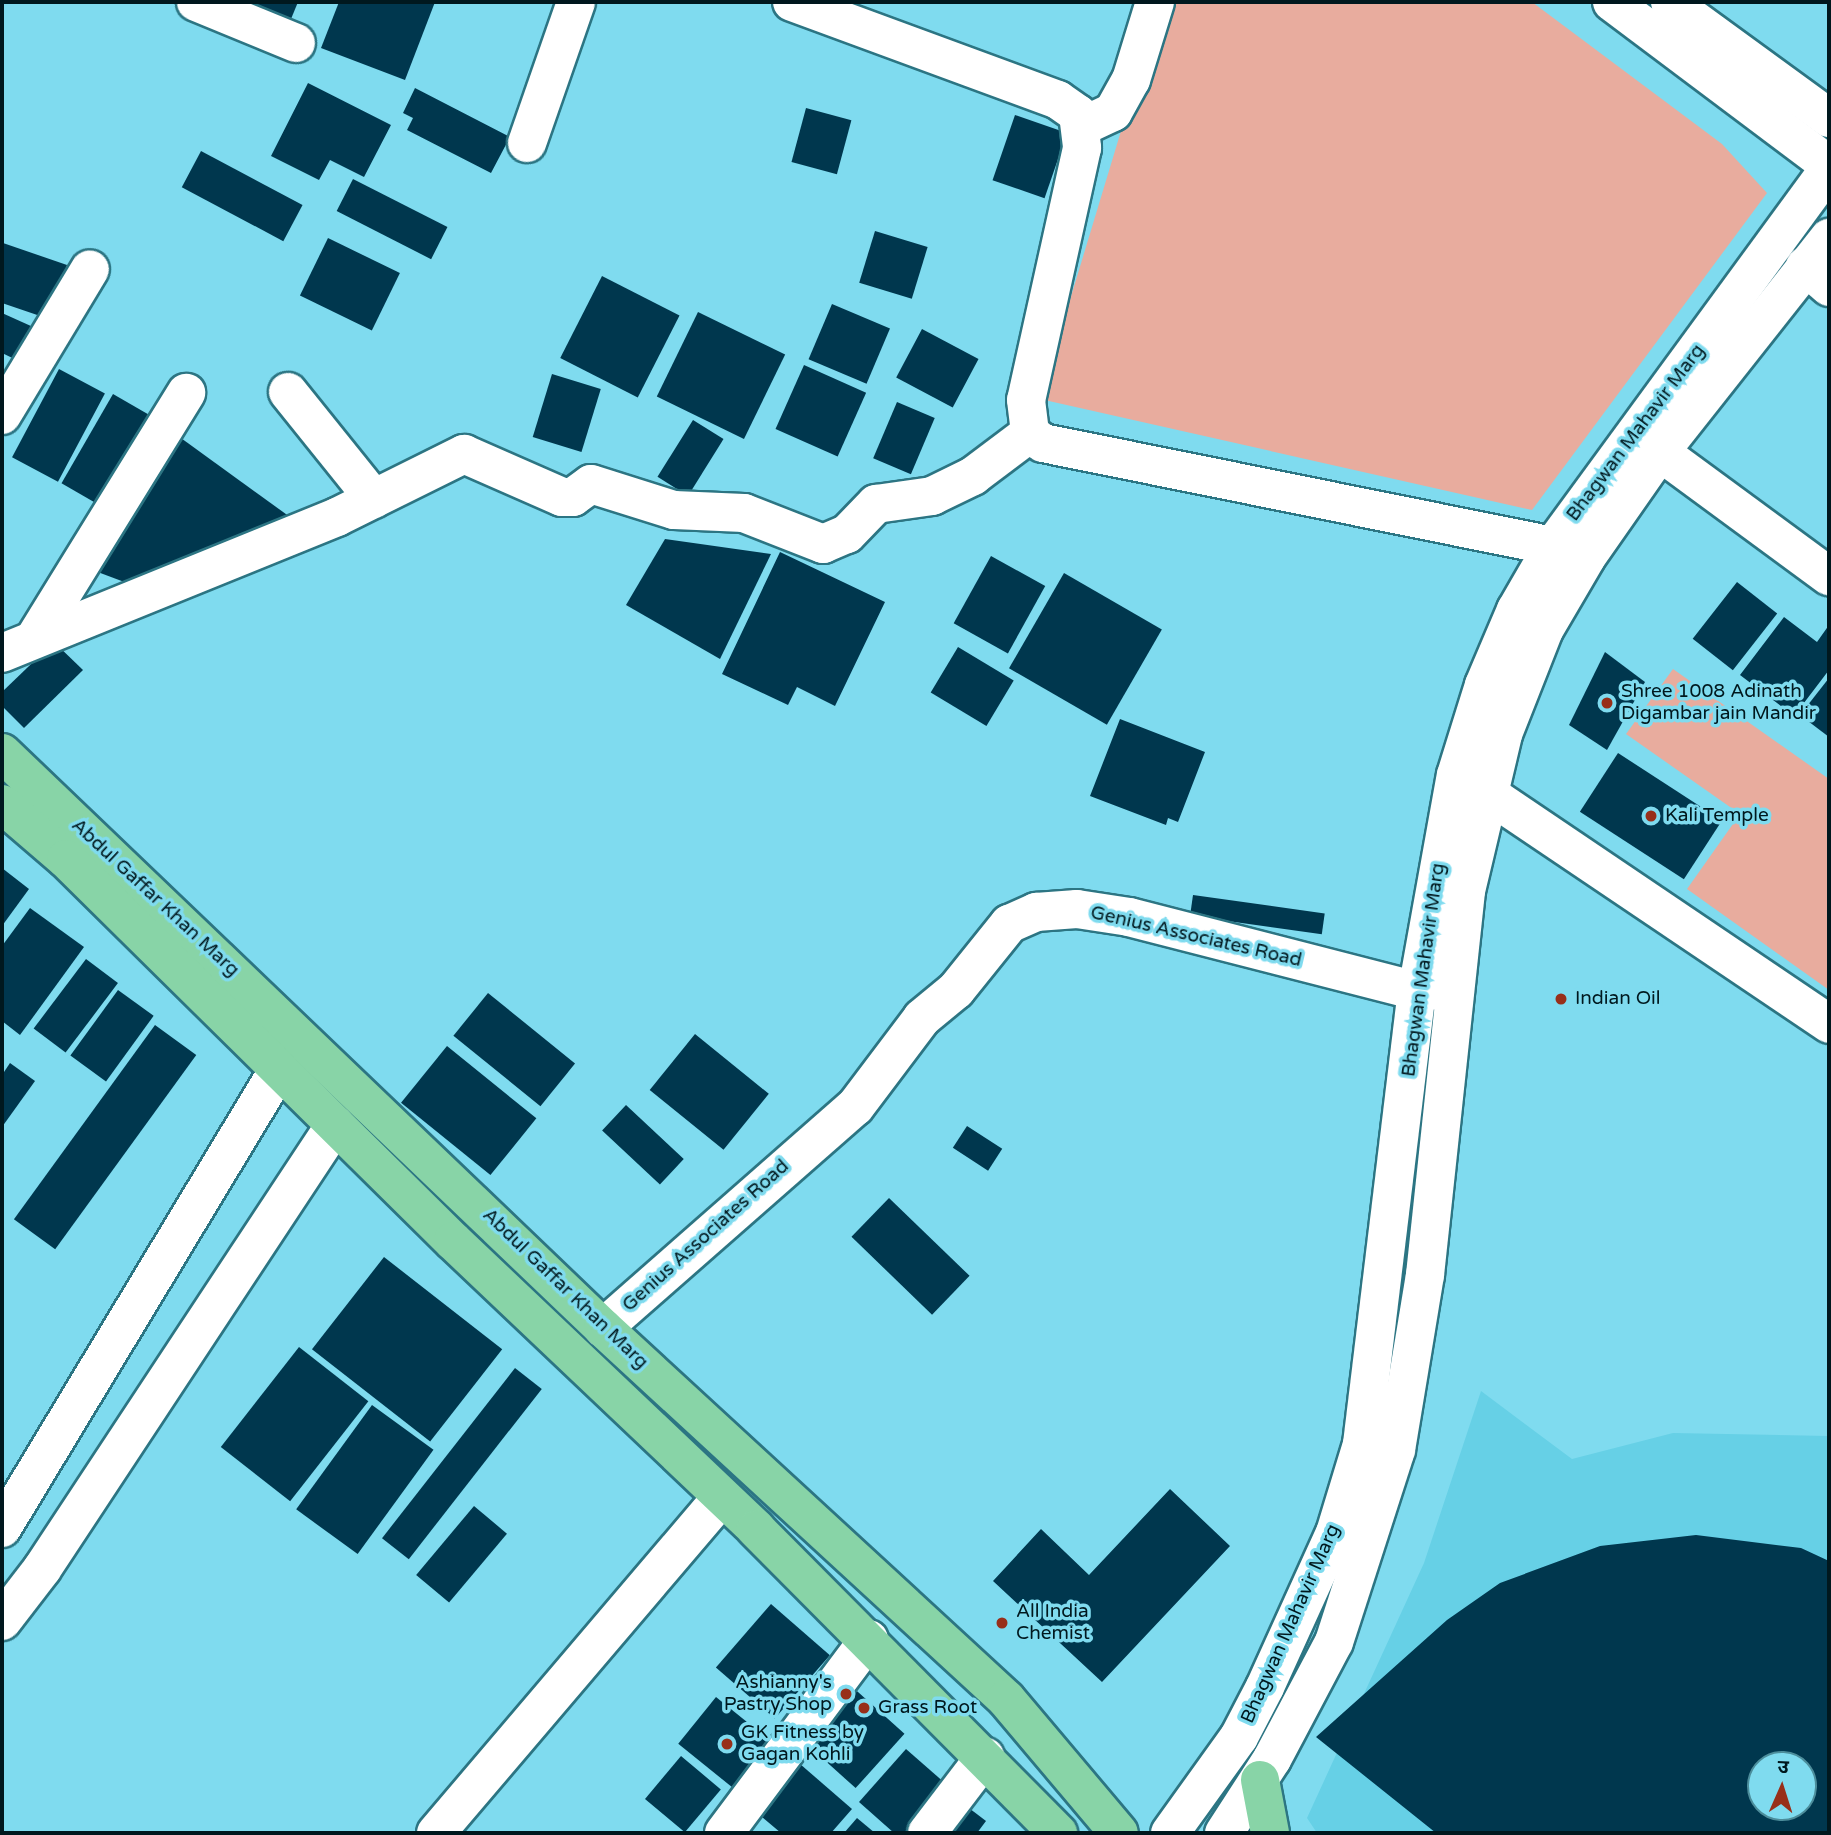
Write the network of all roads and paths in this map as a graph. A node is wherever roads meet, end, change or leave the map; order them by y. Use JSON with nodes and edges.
{"nodes":[{"id":1,"x":196,"y":2,"type":"edge"},
{"id":2,"x":576,"y":2,"type":"edge"},
{"id":3,"x":792,"y":2,"type":"edge"},
{"id":4,"x":1155,"y":2,"type":"edge"},
{"id":5,"x":1612,"y":2,"type":"edge"},
{"id":6,"x":1670,"y":2,"type":"edge"},
{"id":7,"x":296,"y":43,"type":"dead end"},
{"id":8,"x":1829,"y":118,"type":"edge"},
{"id":9,"x":1083,"y":126,"type":"junction"},
{"id":10,"x":527,"y":143,"type":"dead end"},
{"id":11,"x":1829,"y":167,"type":"edge"},
{"id":12,"x":1829,"y":238,"type":"edge"},
{"id":13,"x":90,"y":269,"type":"dead end"},
{"id":14,"x":1817,"y":276,"type":"edge"},
{"id":15,"x":288,"y":392,"type":"dead end"},
{"id":16,"x":186,"y":393,"type":"dead end"},
{"id":17,"x":2,"y":415,"type":"edge"},
{"id":18,"x":1030,"y":433,"type":"junction"},
{"id":19,"x":1660,"y":452,"type":"junction"},
{"id":20,"x":374,"y":499,"type":"junction"},
{"id":21,"x":1553,"y":546,"type":"junction"},
{"id":22,"x":1829,"y":576,"type":"edge"},
{"id":23,"x":36,"y":636,"type":"junction"},
{"id":24,"x":2,"y":653,"type":"edge"},
{"id":25,"x":2,"y":753,"type":"edge"},
{"id":26,"x":1487,"y":793,"type":"junction"},
{"id":27,"x":2,"y":804,"type":"edge"},
{"id":28,"x":1435,"y":990,"type":"junction"},
{"id":29,"x":1829,"y":1024,"type":"edge"},
{"id":30,"x":279,"y":1069,"type":"junction"},
{"id":31,"x":335,"y":1125,"type":"junction"},
{"id":32,"x":603,"y":1328,"type":"junction"},
{"id":33,"x":722,"y":1497,"type":"junction"},
{"id":34,"x":2,"y":1527,"type":"edge"},
{"id":35,"x":2,"y":1621,"type":"edge"},
{"id":36,"x":869,"y":1639,"type":"junction"},
{"id":37,"x":985,"y":1757,"type":"junction"},
{"id":38,"x":1260,"y":1780,"type":"junction"},
{"id":39,"x":436,"y":1833,"type":"edge"},
{"id":40,"x":724,"y":1833,"type":"edge"},
{"id":41,"x":927,"y":1833,"type":"edge"},
{"id":42,"x":1058,"y":1833,"type":"edge"},
{"id":43,"x":1119,"y":1833,"type":"edge"},
{"id":44,"x":1170,"y":1833,"type":"edge"},
{"id":45,"x":1224,"y":1833,"type":"edge"},
{"id":46,"x":1270,"y":1833,"type":"edge"}],
"edges":[{"from":1,"to":7,"type":"street"},
{"from":2,"to":10,"type":"street"},
{"from":3,"to":9,"type":"street"},
{"from":4,"to":9,"type":"street"},
{"from":5,"to":11,"type":"street"},
{"from":6,"to":8,"type":"street"},
{"from":9,"to":18,"type":"street"},
{"from":11,"to":21,"type":"street","name":"Bhagwan Mahavir Marg"},
{"from":12,"to":14,"type":"street","name":"Bhagwan Mahavir Marg"},
{"from":13,"to":17,"type":"street"},
{"from":14,"to":19,"type":"street","name":"Bhagwan Mahavir Marg"},
{"from":15,"to":20,"type":"street"},
{"from":16,"to":23,"type":"street"},
{"from":18,"to":20,"type":"street"},
{"from":18,"to":21,"type":"street"},
{"from":19,"to":22,"type":"street"},
{"from":19,"to":26,"type":"street","name":"Bhagwan Mahavir Marg"},
{"from":20,"to":23,"type":"street"},
{"from":21,"to":28,"type":"street","name":"Bhagwan Mahavir Marg"},
{"from":23,"to":24,"type":"street"},
{"from":25,"to":32,"type":"main road","name":"Abdul Gaffar Khan Marg"},
{"from":26,"to":28,"type":"street","name":"Bhagwan Mahavir Marg"},
{"from":26,"to":29,"type":"street"},
{"from":27,"to":30,"type":"main road","name":"Abdul Gaffar Khan Marg"},
{"from":28,"to":32,"type":"street","name":"Genius Associates Road"},
{"from":28,"to":38,"type":"street","name":"Bhagwan Mahavir Marg"},
{"from":28,"to":44,"type":"street","name":"Bhagwan Mahavir Marg"},
{"from":30,"to":31,"type":"main road","name":"Abdul Gaffar Khan Marg"},
{"from":30,"to":34,"type":"street"},
{"from":31,"to":33,"type":"main road","name":"Abdul Gaffar Khan Marg"},
{"from":31,"to":35,"type":"street"},
{"from":32,"to":43,"type":"main road","name":"Abdul Gaffar Khan Marg"},
{"from":33,"to":36,"type":"main road","name":"Abdul Gaffar Khan Marg"},
{"from":33,"to":39,"type":"street"},
{"from":36,"to":37,"type":"main road","name":"Abdul Gaffar Khan Marg"},
{"from":36,"to":40,"type":"street"},
{"from":37,"to":41,"type":"street"},
{"from":37,"to":42,"type":"main road","name":"Abdul Gaffar Khan Marg"},
{"from":38,"to":45,"type":"street","name":"Bhagwan Mahavir Marg"},
{"from":38,"to":46,"type":"main road"}]}
